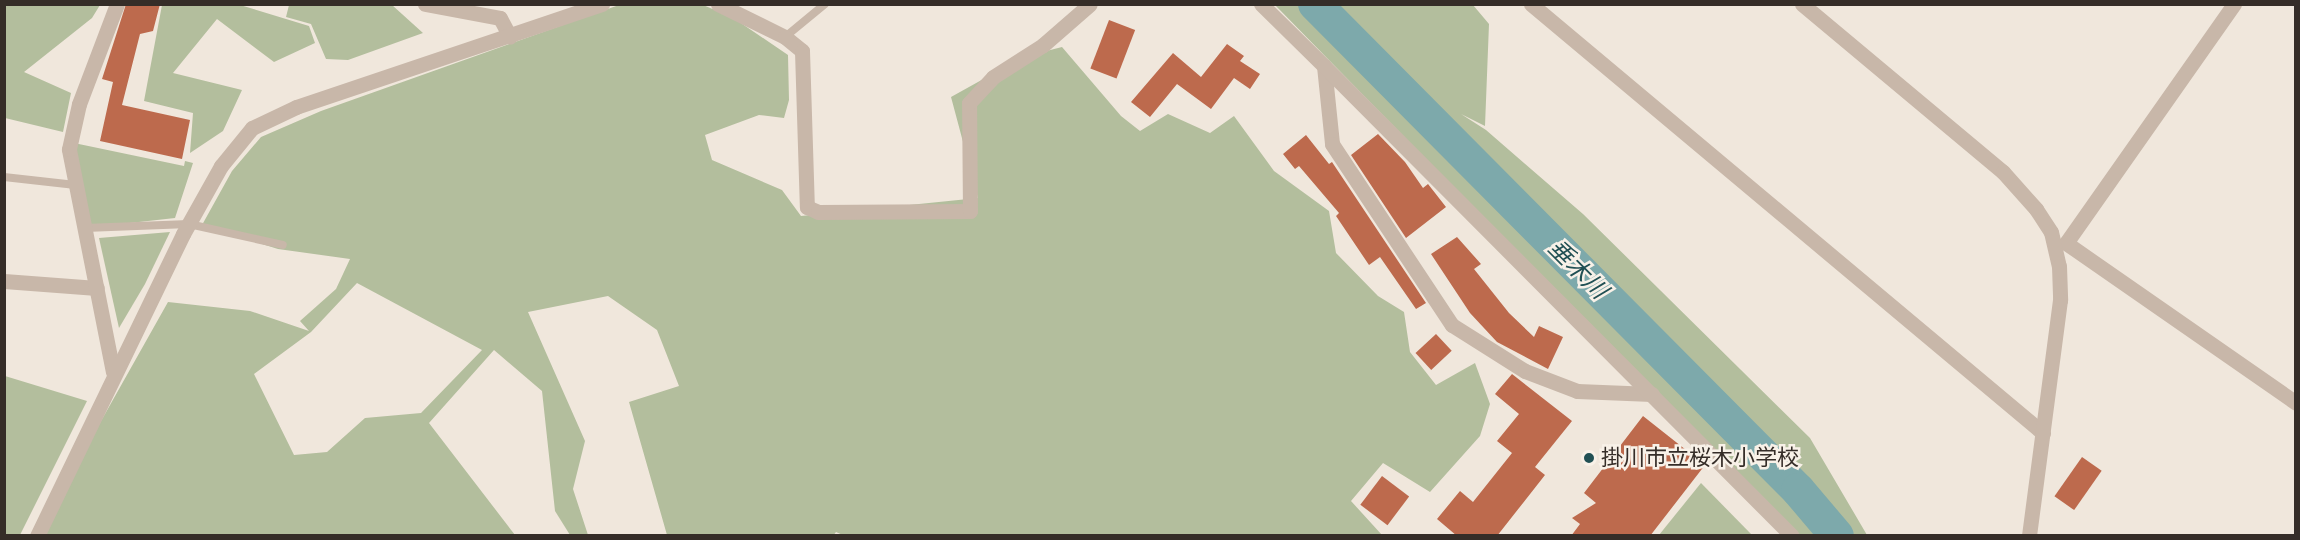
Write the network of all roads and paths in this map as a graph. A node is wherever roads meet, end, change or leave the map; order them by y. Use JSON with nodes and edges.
{"nodes":[{"id":1,"x":117,"y":4,"type":"edge"},
{"id":2,"x":424,"y":4,"type":"edge"},
{"id":3,"x":602,"y":4,"type":"edge"},
{"id":4,"x":718,"y":4,"type":"edge"},
{"id":5,"x":825,"y":4,"type":"edge"},
{"id":6,"x":1090,"y":4,"type":"edge"},
{"id":7,"x":1261,"y":4,"type":"edge"},
{"id":8,"x":1531,"y":4,"type":"edge"},
{"id":9,"x":1802,"y":4,"type":"edge"},
{"id":10,"x":2234,"y":4,"type":"edge"},
{"id":11,"x":510,"y":37,"type":"junction"},
{"id":12,"x":785,"y":37,"type":"junction"},
{"id":13,"x":1324,"y":66,"type":"junction"},
{"id":14,"x":4,"y":177,"type":"edge"},
{"id":15,"x":76,"y":185,"type":"junction"},
{"id":16,"x":189,"y":224,"type":"junction"},
{"id":17,"x":85,"y":228,"type":"junction"},
{"id":18,"x":283,"y":245,"type":"dead end"},
{"id":19,"x":2061,"y":249,"type":"junction"},
{"id":20,"x":4,"y":281,"type":"edge"},
{"id":21,"x":97,"y":288,"type":"junction"},
{"id":22,"x":113,"y":372,"type":"junction"},
{"id":23,"x":1652,"y":394,"type":"junction"},
{"id":24,"x":2295,"y":403,"type":"edge"},
{"id":25,"x":2043,"y":433,"type":"junction"},
{"id":26,"x":37,"y":536,"type":"edge"},
{"id":27,"x":1792,"y":536,"type":"edge"},
{"id":28,"x":2029,"y":536,"type":"edge"}],
"edges":[{"from":1,"to":15,"type":"street"},
{"from":2,"to":11,"type":"street"},
{"from":3,"to":11,"type":"street"},
{"from":4,"to":12,"type":"street"},
{"from":5,"to":12,"type":"lane"},
{"from":6,"to":12,"type":"street"},
{"from":7,"to":13,"type":"street"},
{"from":8,"to":25,"type":"street"},
{"from":9,"to":19,"type":"street"},
{"from":10,"to":19,"type":"street"},
{"from":11,"to":16,"type":"street"},
{"from":13,"to":23,"type":"street"},
{"from":13,"to":23,"type":"street"},
{"from":14,"to":15,"type":"lane"},
{"from":15,"to":17,"type":"street"},
{"from":16,"to":17,"type":"lane"},
{"from":16,"to":18,"type":"lane"},
{"from":16,"to":22,"type":"street"},
{"from":17,"to":21,"type":"street"},
{"from":19,"to":24,"type":"street"},
{"from":19,"to":25,"type":"street"},
{"from":20,"to":21,"type":"street"},
{"from":21,"to":22,"type":"street"},
{"from":22,"to":26,"type":"street"},
{"from":23,"to":27,"type":"street"},
{"from":25,"to":28,"type":"street"}]}
